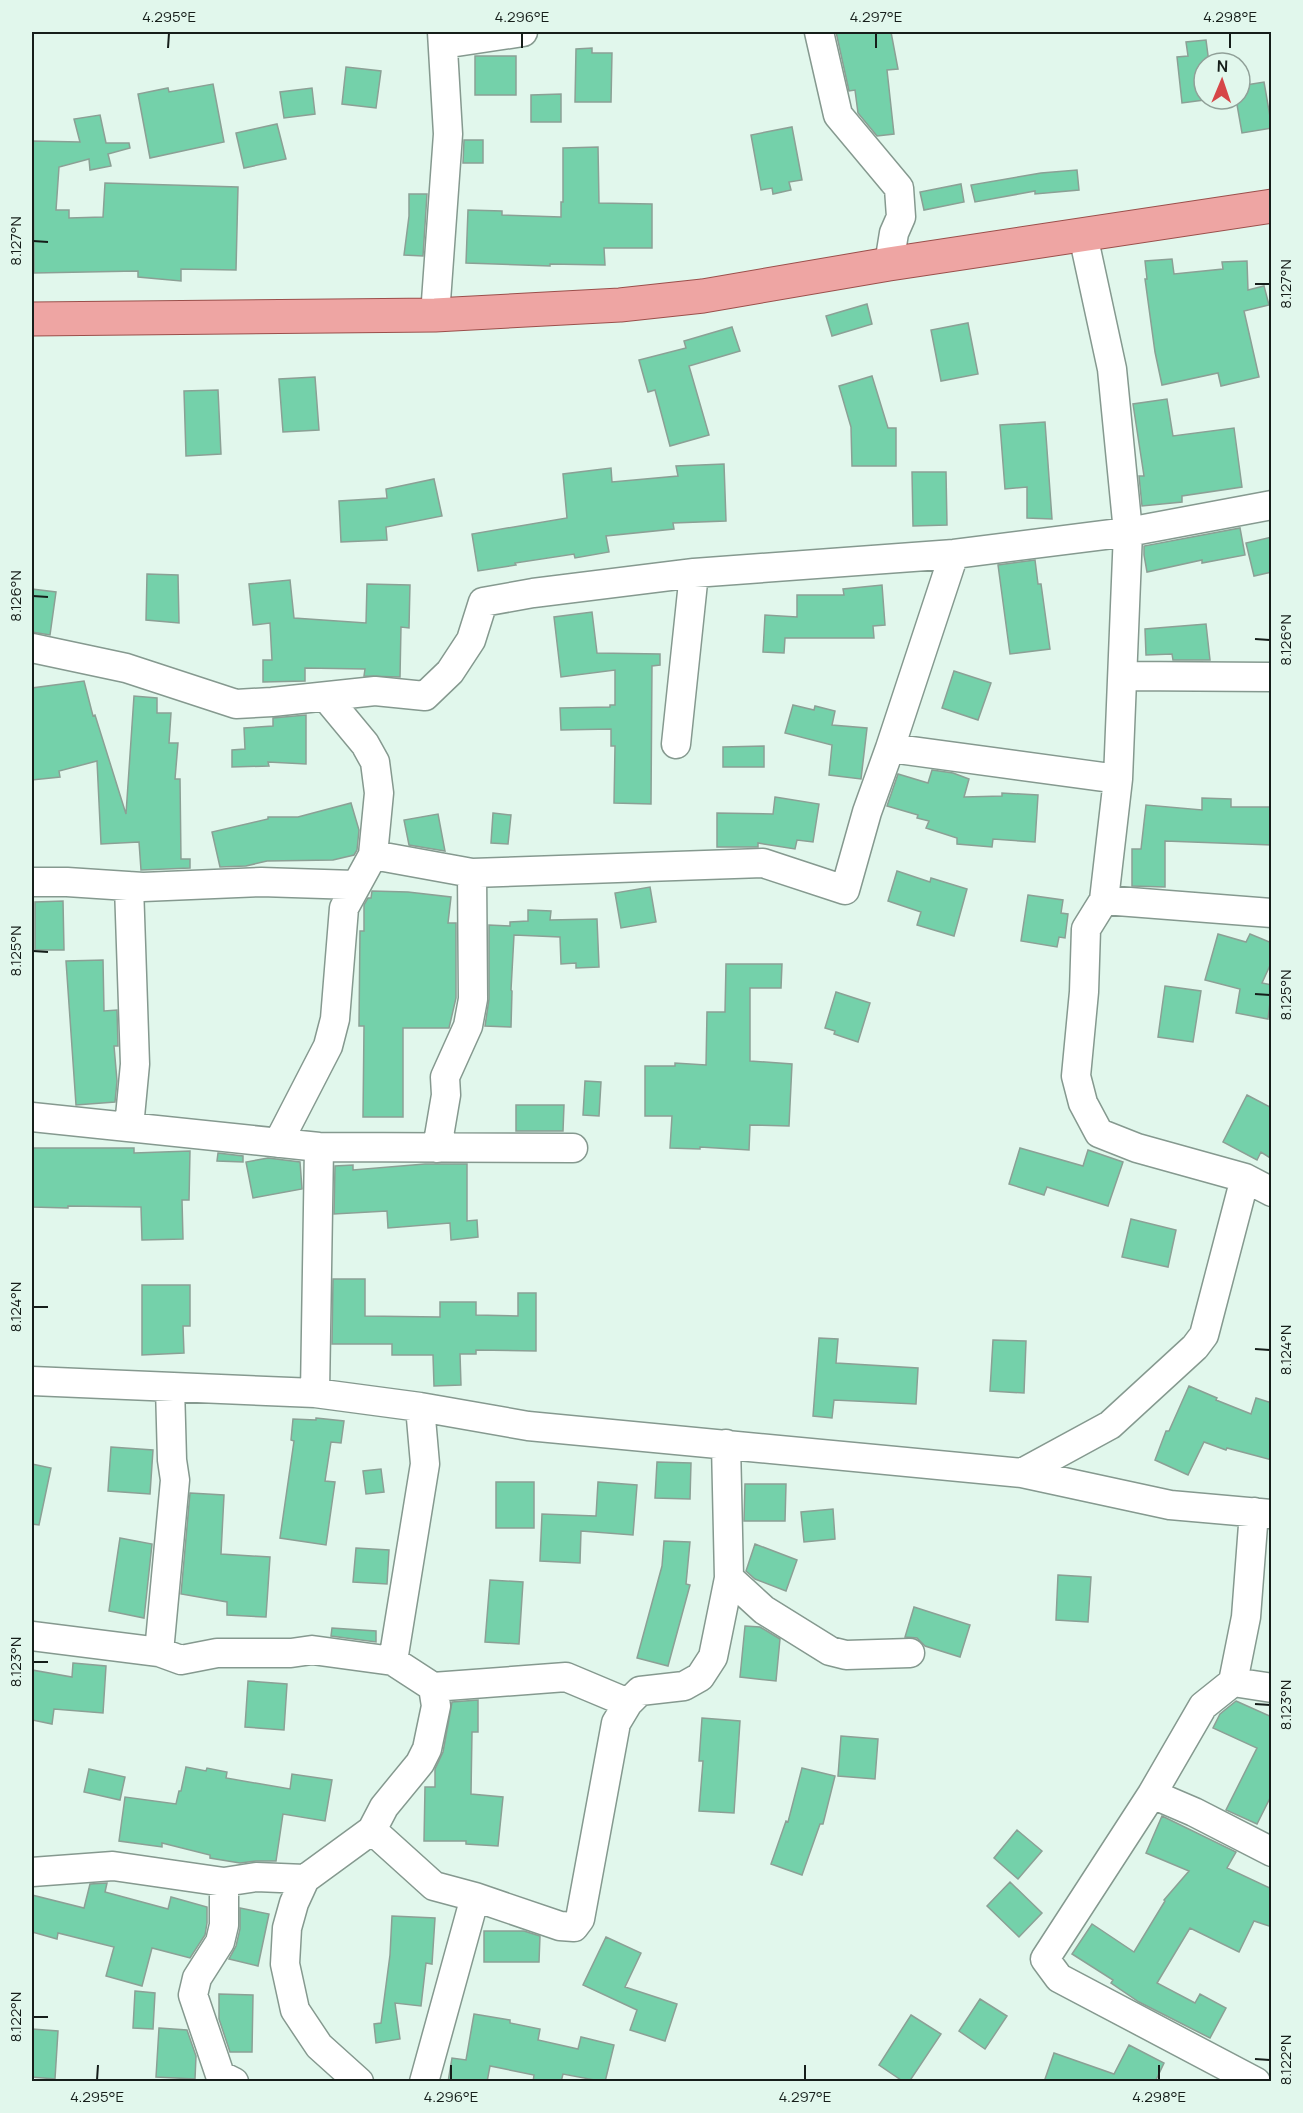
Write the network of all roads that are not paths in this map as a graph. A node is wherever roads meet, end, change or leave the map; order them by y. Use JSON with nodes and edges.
{"nodes":[{"id":1,"x":523,"y":32,"type":"edge"},
{"id":2,"x":819,"y":32,"type":"edge"},
{"id":3,"x":443,"y":38,"type":"edge"},
{"id":4,"x":1272,"y":206,"type":"edge"},
{"id":5,"x":1083,"y":235,"type":"junction"},
{"id":6,"x":889,"y":264,"type":"junction"},
{"id":7,"x":435,"y":315,"type":"junction"},
{"id":8,"x":32,"y":319,"type":"edge"},
{"id":9,"x":1272,"y":505,"type":"edge"},
{"id":10,"x":1128,"y":532,"type":"junction"},
{"id":11,"x":954,"y":554,"type":"junction"},
{"id":12,"x":694,"y":573,"type":"junction"},
{"id":13,"x":32,"y":648,"type":"edge"},
{"id":14,"x":1123,"y":676,"type":"junction"},
{"id":15,"x":1272,"y":678,"type":"edge"},
{"id":16,"x":326,"y":697,"type":"junction"},
{"id":17,"x":676,"y":744,"type":"dead end"},
{"id":18,"x":890,"y":748,"type":"junction"},
{"id":19,"x":1118,"y":779,"type":"junction"},
{"id":20,"x":373,"y":855,"type":"junction"},
{"id":21,"x":32,"y":869,"type":"edge"},
{"id":22,"x":472,"y":873,"type":"junction"},
{"id":23,"x":32,"y":882,"type":"edge"},
{"id":24,"x":67,"y":882,"type":"junction"},
{"id":25,"x":355,"y":885,"type":"junction"},
{"id":26,"x":129,"y":886,"type":"junction"},
{"id":27,"x":1104,"y":900,"type":"junction"},
{"id":28,"x":1272,"y":913,"type":"edge"},
{"id":29,"x":32,"y":1117,"type":"edge"},
{"id":30,"x":129,"y":1127,"type":"junction"},
{"id":31,"x":278,"y":1143,"type":"junction"},
{"id":32,"x":319,"y":1147,"type":"junction"},
{"id":33,"x":437,"y":1148,"type":"junction"},
{"id":34,"x":573,"y":1148,"type":"dead end"},
{"id":35,"x":1245,"y":1178,"type":"junction"},
{"id":36,"x":1272,"y":1192,"type":"edge"},
{"id":37,"x":32,"y":1381,"type":"edge"},
{"id":38,"x":171,"y":1387,"type":"junction"},
{"id":39,"x":315,"y":1393,"type":"junction"},
{"id":40,"x":420,"y":1407,"type":"junction"},
{"id":41,"x":726,"y":1444,"type":"junction"},
{"id":42,"x":1022,"y":1473,"type":"junction"},
{"id":43,"x":1263,"y":1513,"type":"edge"},
{"id":44,"x":729,"y":1578,"type":"junction"},
{"id":45,"x":32,"y":1636,"type":"edge"},
{"id":46,"x":159,"y":1652,"type":"junction"},
{"id":47,"x":910,"y":1653,"type":"dead end"},
{"id":48,"x":393,"y":1661,"type":"junction"},
{"id":49,"x":1233,"y":1682,"type":"junction"},
{"id":50,"x":433,"y":1687,"type":"junction"},
{"id":51,"x":1272,"y":1688,"type":"edge"},
{"id":52,"x":628,"y":1703,"type":"junction"},
{"id":53,"x":1152,"y":1794,"type":"junction"},
{"id":54,"x":372,"y":1830,"type":"junction"},
{"id":55,"x":1272,"y":1852,"type":"edge"},
{"id":56,"x":32,"y":1872,"type":"edge"},
{"id":57,"x":305,"y":1879,"type":"junction"},
{"id":58,"x":224,"y":1882,"type":"junction"},
{"id":59,"x":475,"y":1897,"type":"junction"},
{"id":60,"x":234,"y":2082,"type":"edge"},
{"id":61,"x":358,"y":2082,"type":"edge"},
{"id":62,"x":424,"y":2082,"type":"edge"},
{"id":63,"x":1256,"y":2082,"type":"edge"}],
"edges":[{"from":1,"to":3,"type":"street"},
{"from":2,"to":6,"type":"street"},
{"from":3,"to":7,"type":"street"},
{"from":4,"to":5,"type":"main road"},
{"from":5,"to":6,"type":"main road"},
{"from":5,"to":10,"type":"street"},
{"from":6,"to":7,"type":"main road"},
{"from":7,"to":8,"type":"main road"},
{"from":9,"to":10,"type":"street"},
{"from":10,"to":11,"type":"street"},
{"from":10,"to":14,"type":"street"},
{"from":11,"to":12,"type":"street"},
{"from":11,"to":18,"type":"street"},
{"from":12,"to":16,"type":"street"},
{"from":12,"to":17,"type":"street"},
{"from":13,"to":16,"type":"street"},
{"from":14,"to":15,"type":"street"},
{"from":14,"to":19,"type":"street"},
{"from":16,"to":20,"type":"street"},
{"from":18,"to":19,"type":"street"},
{"from":18,"to":22,"type":"street"},
{"from":19,"to":27,"type":"street"},
{"from":20,"to":22,"type":"street"},
{"from":20,"to":25,"type":"street"},
{"from":21,"to":24,"type":"street"},
{"from":22,"to":33,"type":"street"},
{"from":23,"to":24,"type":"street"},
{"from":24,"to":26,"type":"street"},
{"from":25,"to":26,"type":"street"},
{"from":25,"to":31,"type":"street"},
{"from":26,"to":30,"type":"street"},
{"from":27,"to":28,"type":"street"},
{"from":27,"to":35,"type":"street"},
{"from":29,"to":30,"type":"street"},
{"from":30,"to":31,"type":"street"},
{"from":31,"to":32,"type":"street"},
{"from":32,"to":33,"type":"street"},
{"from":32,"to":39,"type":"street"},
{"from":33,"to":34,"type":"street"},
{"from":35,"to":36,"type":"street"},
{"from":35,"to":42,"type":"street"},
{"from":37,"to":38,"type":"street"},
{"from":38,"to":39,"type":"street"},
{"from":38,"to":46,"type":"street"},
{"from":39,"to":40,"type":"street"},
{"from":40,"to":41,"type":"street"},
{"from":40,"to":48,"type":"street"},
{"from":41,"to":42,"type":"street"},
{"from":41,"to":44,"type":"street"},
{"from":42,"to":43,"type":"street"},
{"from":43,"to":49,"type":"street"},
{"from":44,"to":47,"type":"street"},
{"from":44,"to":52,"type":"street"},
{"from":45,"to":46,"type":"street"},
{"from":46,"to":48,"type":"street"},
{"from":48,"to":50,"type":"street"},
{"from":49,"to":51,"type":"street"},
{"from":49,"to":53,"type":"street"},
{"from":50,"to":52,"type":"street"},
{"from":50,"to":54,"type":"street"},
{"from":52,"to":59,"type":"street"},
{"from":53,"to":55,"type":"street"},
{"from":53,"to":63,"type":"street"},
{"from":54,"to":57,"type":"street"},
{"from":54,"to":59,"type":"street"},
{"from":56,"to":58,"type":"street"},
{"from":57,"to":58,"type":"street"},
{"from":57,"to":61,"type":"street"},
{"from":58,"to":60,"type":"street"},
{"from":59,"to":62,"type":"street"}]}
